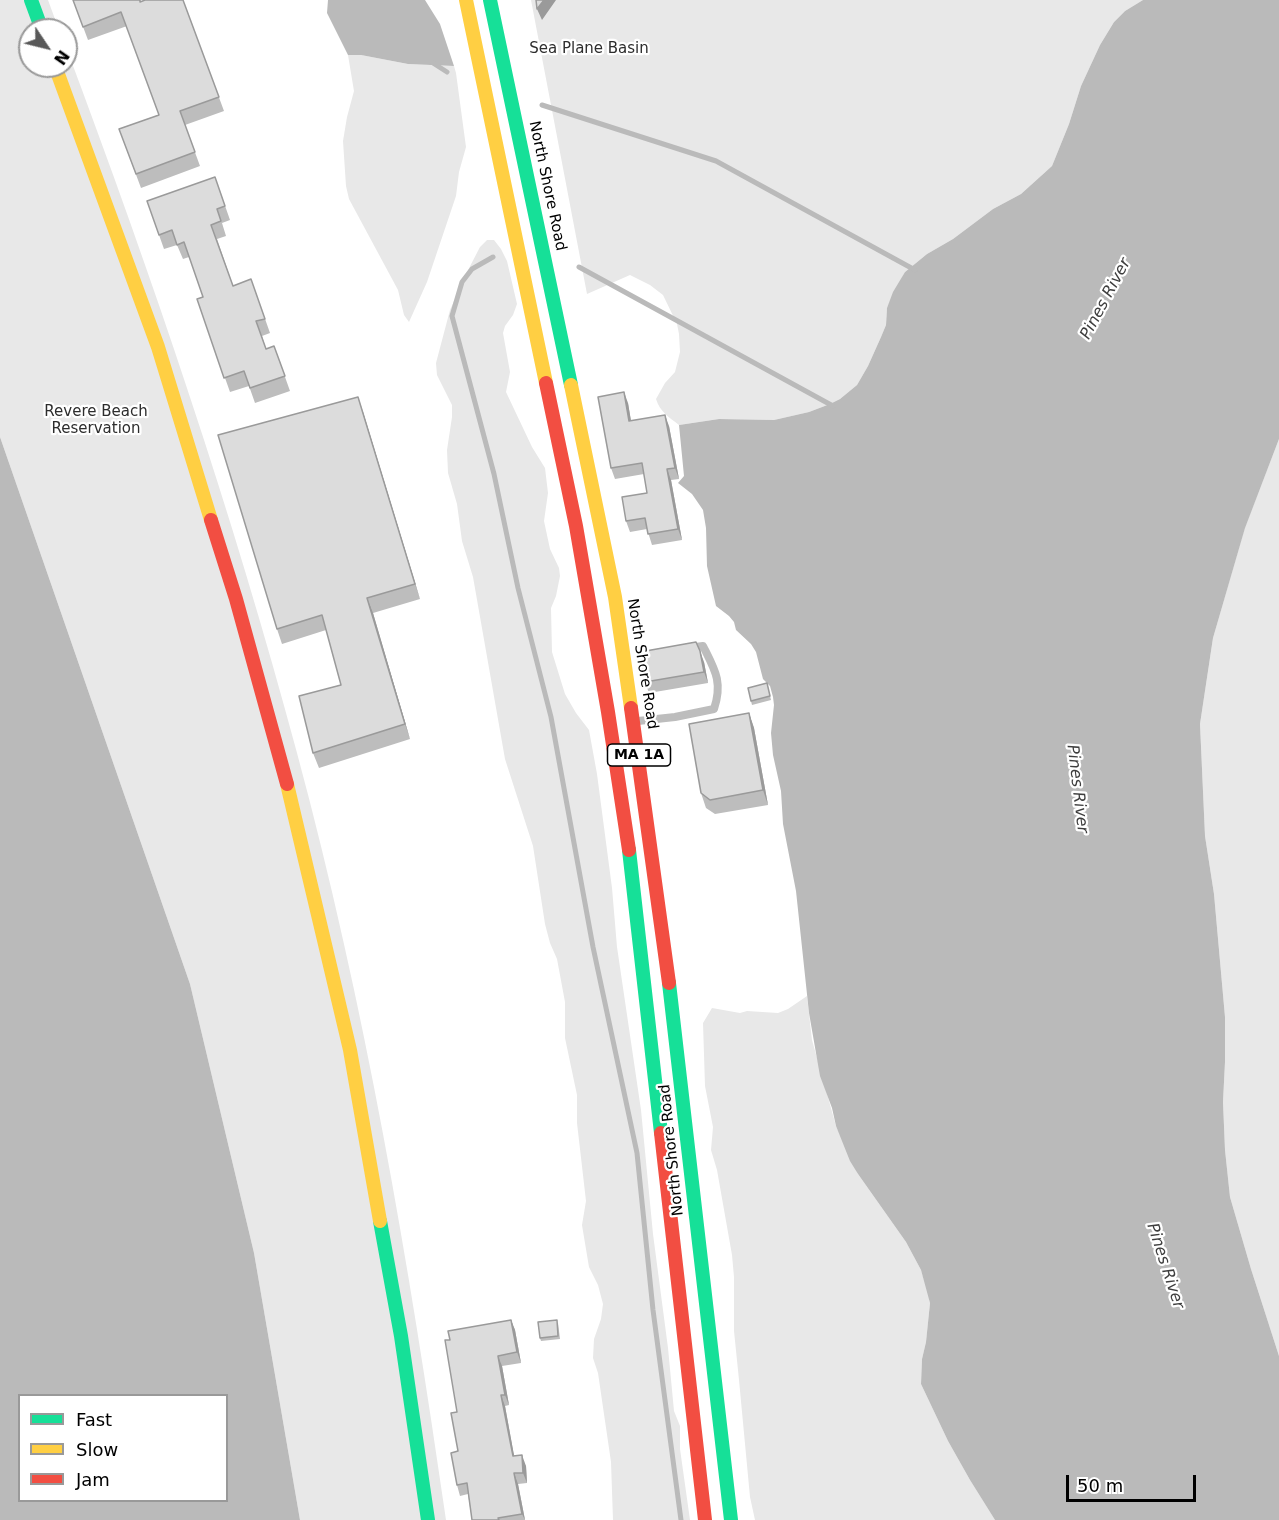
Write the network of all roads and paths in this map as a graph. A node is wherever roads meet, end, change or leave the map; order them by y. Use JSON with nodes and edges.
{"nodes":[{"id":1,"x":31,"y":0,"type":"edge"},
{"id":2,"x":466,"y":0,"type":"edge"},
{"id":3,"x":490,"y":0,"type":"edge"},
{"id":4,"x":38,"y":18,"type":"edge"},
{"id":5,"x":59,"y":78,"type":"edge"},
{"id":6,"x":680,"y":650,"type":"edge"},
{"id":7,"x":633,"y":722,"type":"junction"},
{"id":8,"x":428,"y":1520,"type":"edge"},
{"id":9,"x":705,"y":1520,"type":"edge"},
{"id":10,"x":731,"y":1520,"type":"edge"}],
"edges":[{"from":1,"to":4,"type":"main road"},
{"from":2,"to":9,"type":"main road","name":"North Shore Road","number":"MA 1A"},
{"from":3,"to":7,"type":"main road","name":"North Shore Road","number":"MA 1A"},
{"from":5,"to":8,"type":"main road"},
{"from":6,"to":7,"type":"lane"},
{"from":7,"to":10,"type":"main road","name":"North Shore Road","number":"MA 1A"}]}
